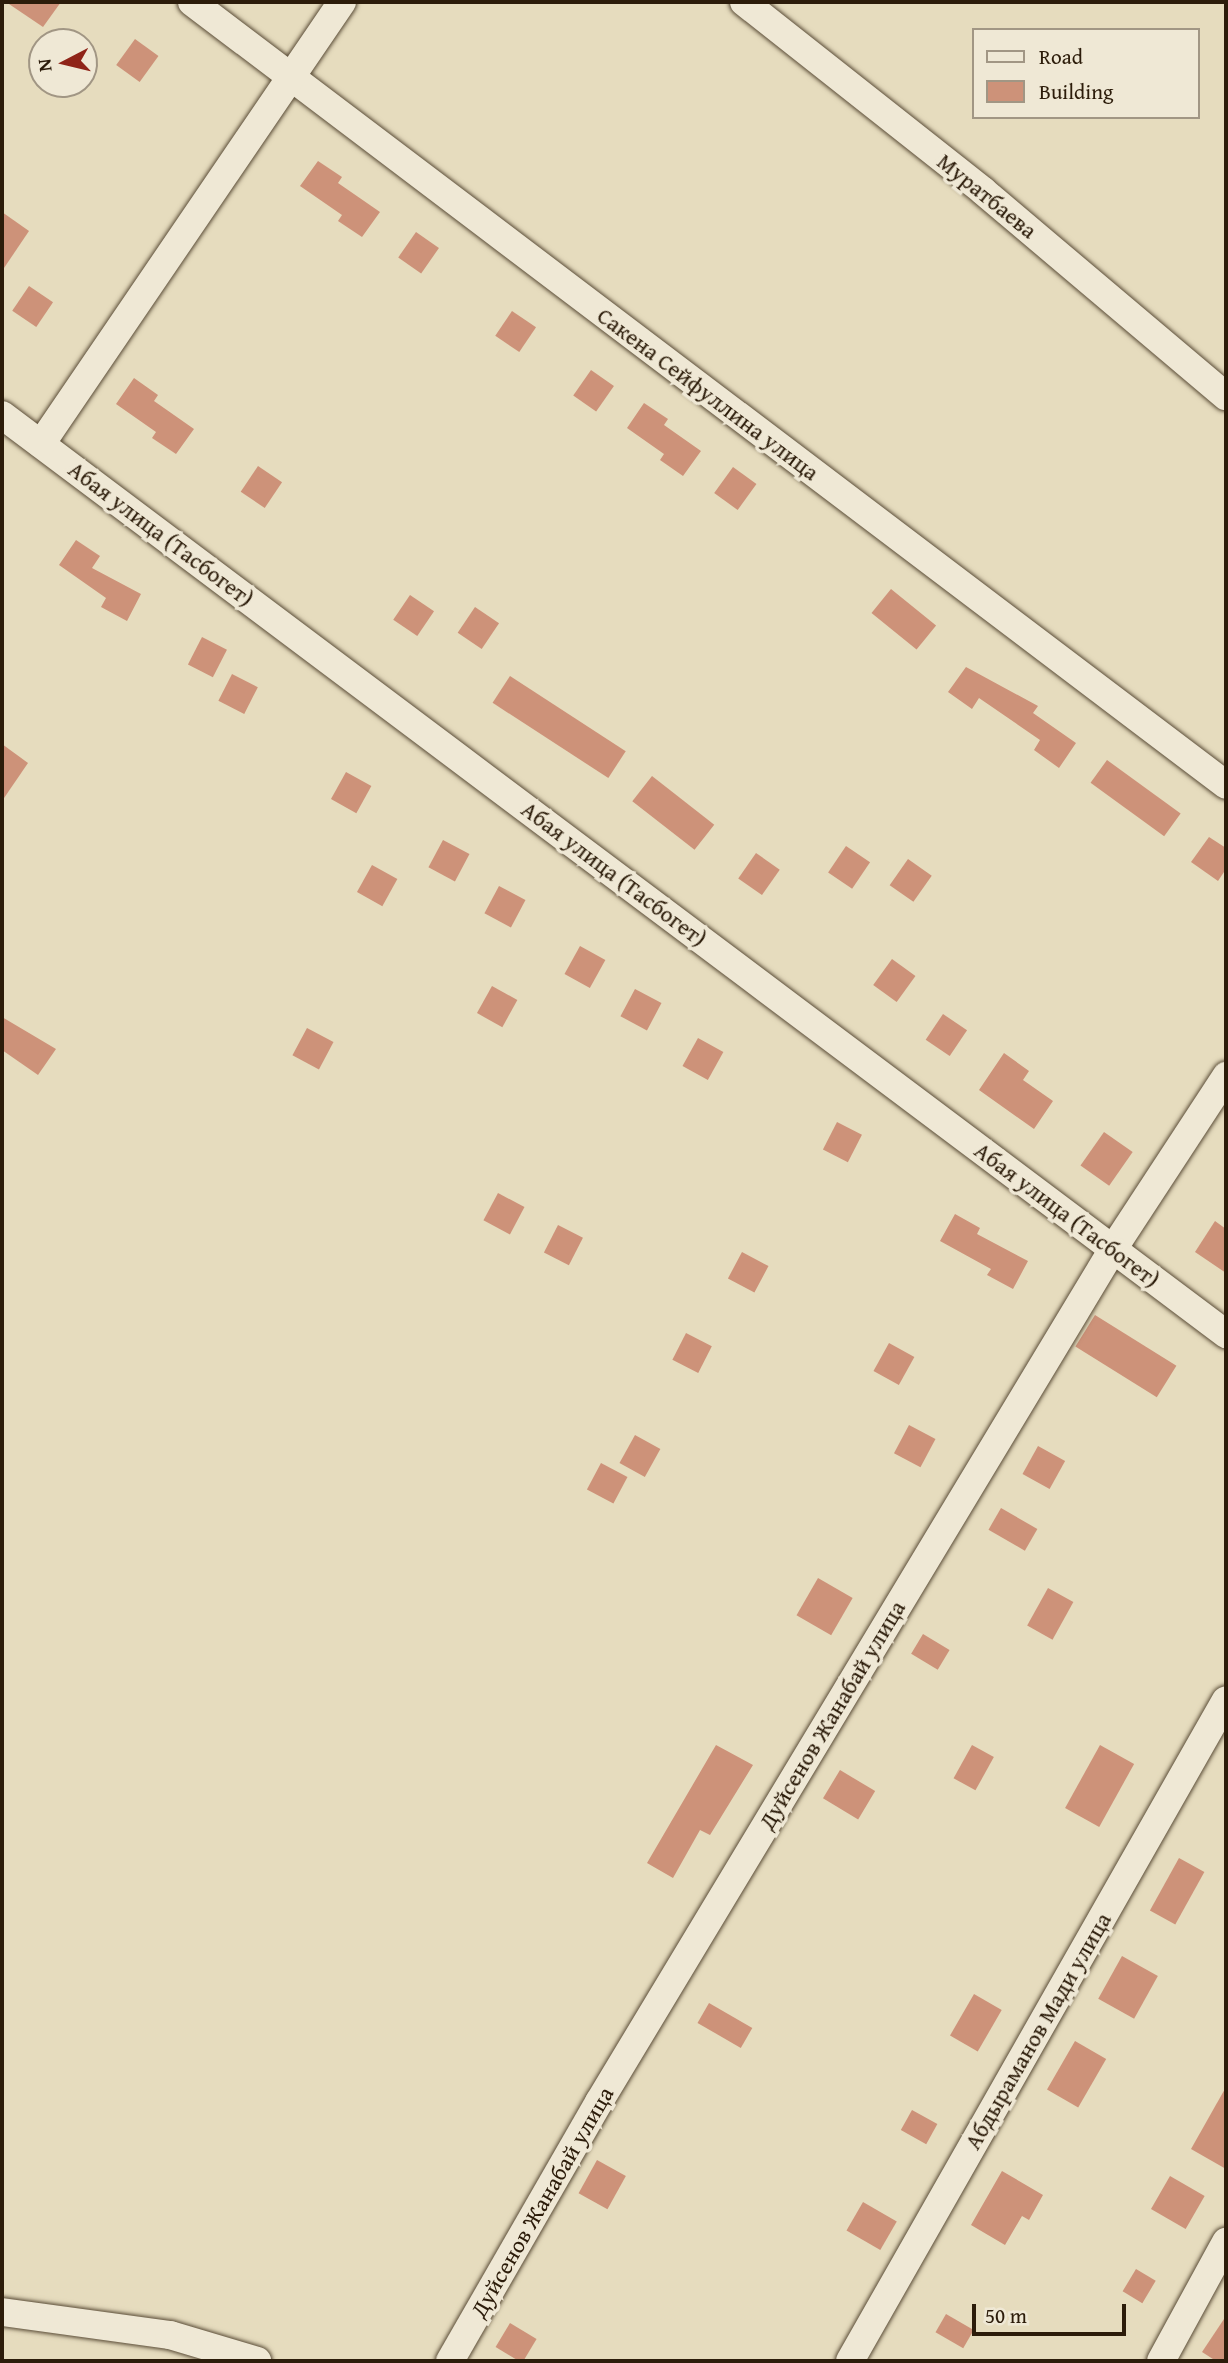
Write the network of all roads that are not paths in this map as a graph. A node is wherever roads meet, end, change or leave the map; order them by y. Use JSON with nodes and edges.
{"nodes":[{"id":1,"x":192,"y":2,"type":"edge"},
{"id":2,"x":342,"y":2,"type":"edge"},
{"id":3,"x":744,"y":2,"type":"edge"},
{"id":4,"x":294,"y":79,"type":"junction"},
{"id":5,"x":1226,"y":396,"type":"edge"},
{"id":6,"x":2,"y":415,"type":"edge"},
{"id":7,"x":41,"y":444,"type":"junction"},
{"id":8,"x":1226,"y":785,"type":"edge"},
{"id":9,"x":1226,"y":1076,"type":"edge"},
{"id":10,"x":1113,"y":1249,"type":"junction"},
{"id":11,"x":1226,"y":1334,"type":"edge"},
{"id":12,"x":1226,"y":1700,"type":"edge"},
{"id":13,"x":1226,"y":2242,"type":"edge"},
{"id":14,"x":2,"y":2312,"type":"edge"},
{"id":15,"x":257,"y":2361,"type":"edge"},
{"id":16,"x":450,"y":2361,"type":"edge"},
{"id":17,"x":850,"y":2361,"type":"edge"},
{"id":18,"x":1160,"y":2361,"type":"edge"}],
"edges":[{"from":1,"to":4,"type":"street","name":"Сакена Сейфуллина улица"},
{"from":2,"to":4,"type":"street"},
{"from":3,"to":5,"type":"street","name":"Муратбаева"},
{"from":4,"to":7,"type":"street"},
{"from":4,"to":8,"type":"street","name":"Сакена Сейфуллина улица"},
{"from":6,"to":7,"type":"street","name":"Абая улица (Тасбогет)"},
{"from":7,"to":10,"type":"street","name":"Абая улица (Тасбогет)"},
{"from":9,"to":10,"type":"street","name":"Дуйсенов Жанабай улица"},
{"from":10,"to":11,"type":"street","name":"Абая улица (Тасбогет)"},
{"from":10,"to":16,"type":"street","name":"Дуйсенов Жанабай улица"},
{"from":12,"to":17,"type":"street","name":"Абдыраманов Мади улица"},
{"from":13,"to":18,"type":"street"},
{"from":14,"to":15,"type":"street"}]}
